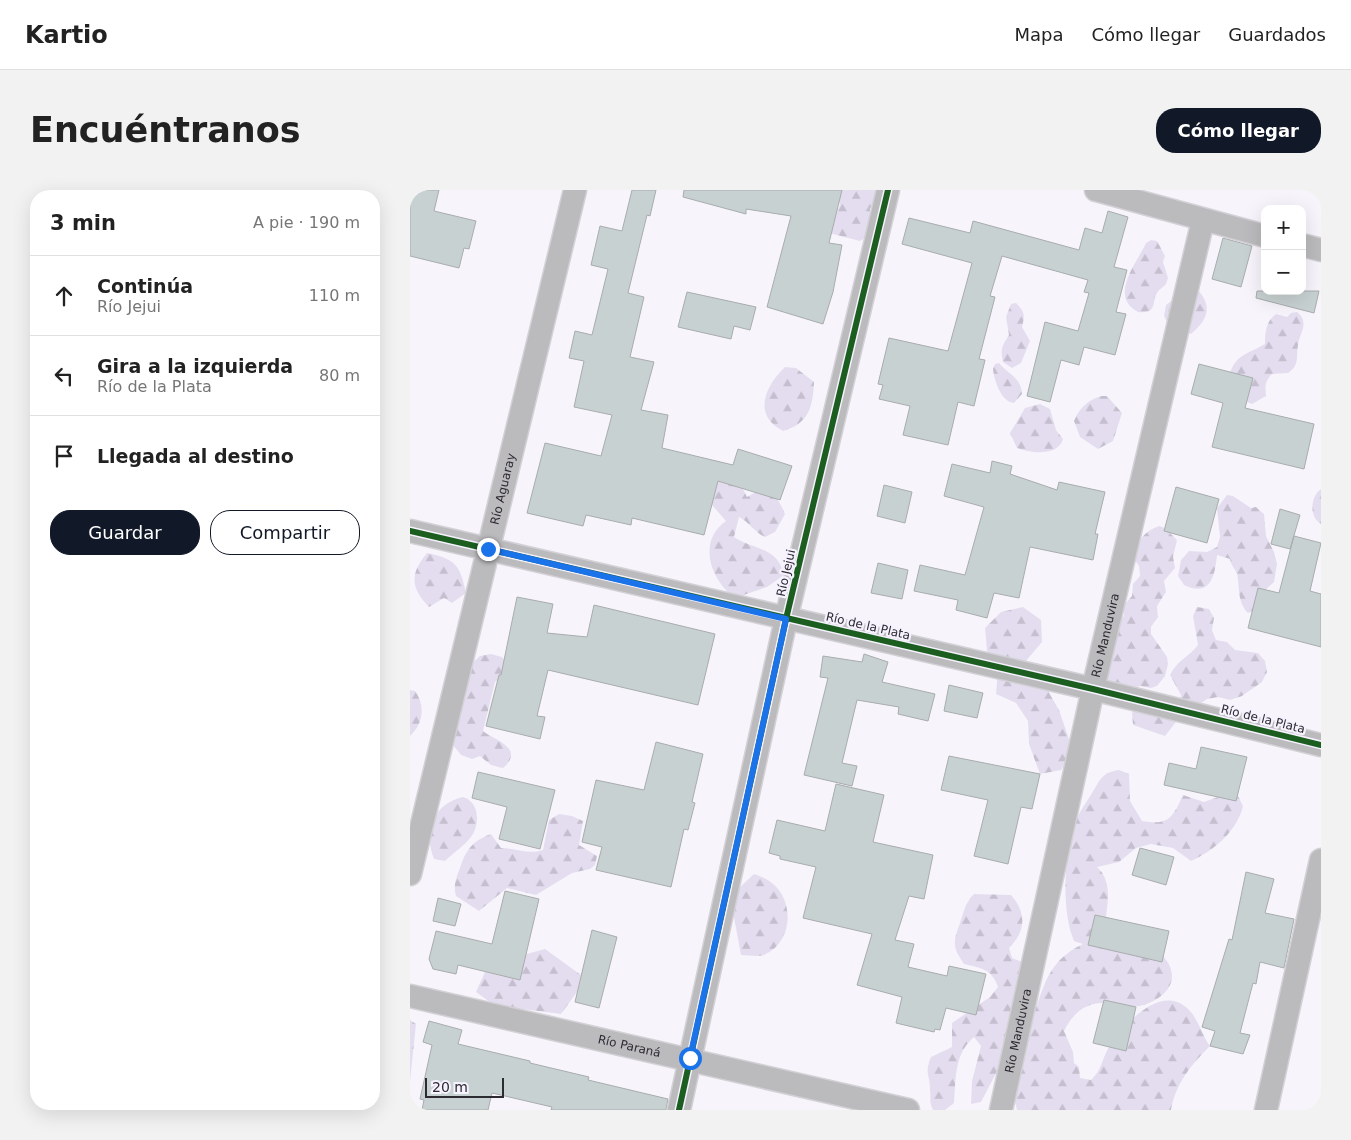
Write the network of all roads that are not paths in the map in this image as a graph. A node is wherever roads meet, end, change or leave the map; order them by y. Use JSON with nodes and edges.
{"nodes":[{"id":1,"x":575,"y":190,"type":"edge"},
{"id":2,"x":888,"y":190,"type":"edge"},
{"id":3,"x":1096,"y":190,"type":"edge"},
{"id":4,"x":1203,"y":220,"type":"junction"},
{"id":5,"x":1261,"y":235,"type":"edge"},
{"id":6,"x":1306,"y":246,"type":"edge"},
{"id":7,"x":1321,"y":250,"type":"edge"},
{"id":8,"x":410,"y":531,"type":"edge"},
{"id":9,"x":488,"y":549,"type":"junction"},
{"id":10,"x":786,"y":619,"type":"junction"},
{"id":11,"x":1093,"y":689,"type":"junction"},
{"id":12,"x":1321,"y":745,"type":"edge"},
{"id":13,"x":1321,"y":860,"type":"edge"},
{"id":14,"x":410,"y":874,"type":"edge"},
{"id":15,"x":410,"y":996,"type":"edge"},
{"id":16,"x":690,"y":1058,"type":"junction"},
{"id":17,"x":679,"y":1110,"type":"edge"},
{"id":18,"x":908,"y":1110,"type":"edge"},
{"id":19,"x":1001,"y":1110,"type":"edge"},
{"id":20,"x":1266,"y":1110,"type":"edge"}],
"edges":[{"from":1,"to":9,"type":"street","name":"Río Aguaray"},
{"from":2,"to":10,"type":"street","name":"Río Jejui"},
{"from":3,"to":4,"type":"street"},
{"from":4,"to":5,"type":"street"},
{"from":4,"to":11,"type":"street","name":"Río Manduvira"},
{"from":6,"to":7,"type":"street"},
{"from":8,"to":9,"type":"street","name":"Río de la Plata"},
{"from":9,"to":10,"type":"street","name":"Río de la Plata"},
{"from":9,"to":14,"type":"street","name":"Río Aguaray"},
{"from":10,"to":11,"type":"street","name":"Río de la Plata"},
{"from":10,"to":16,"type":"street","name":"Río Jejui"},
{"from":11,"to":12,"type":"street","name":"Río de la Plata"},
{"from":11,"to":19,"type":"street","name":"Río Manduvira"},
{"from":13,"to":20,"type":"street"},
{"from":15,"to":16,"type":"street","name":"Río Paraná"},
{"from":16,"to":17,"type":"street","name":"Río Jejui"},
{"from":16,"to":18,"type":"street","name":"Río Paraná"}]}
